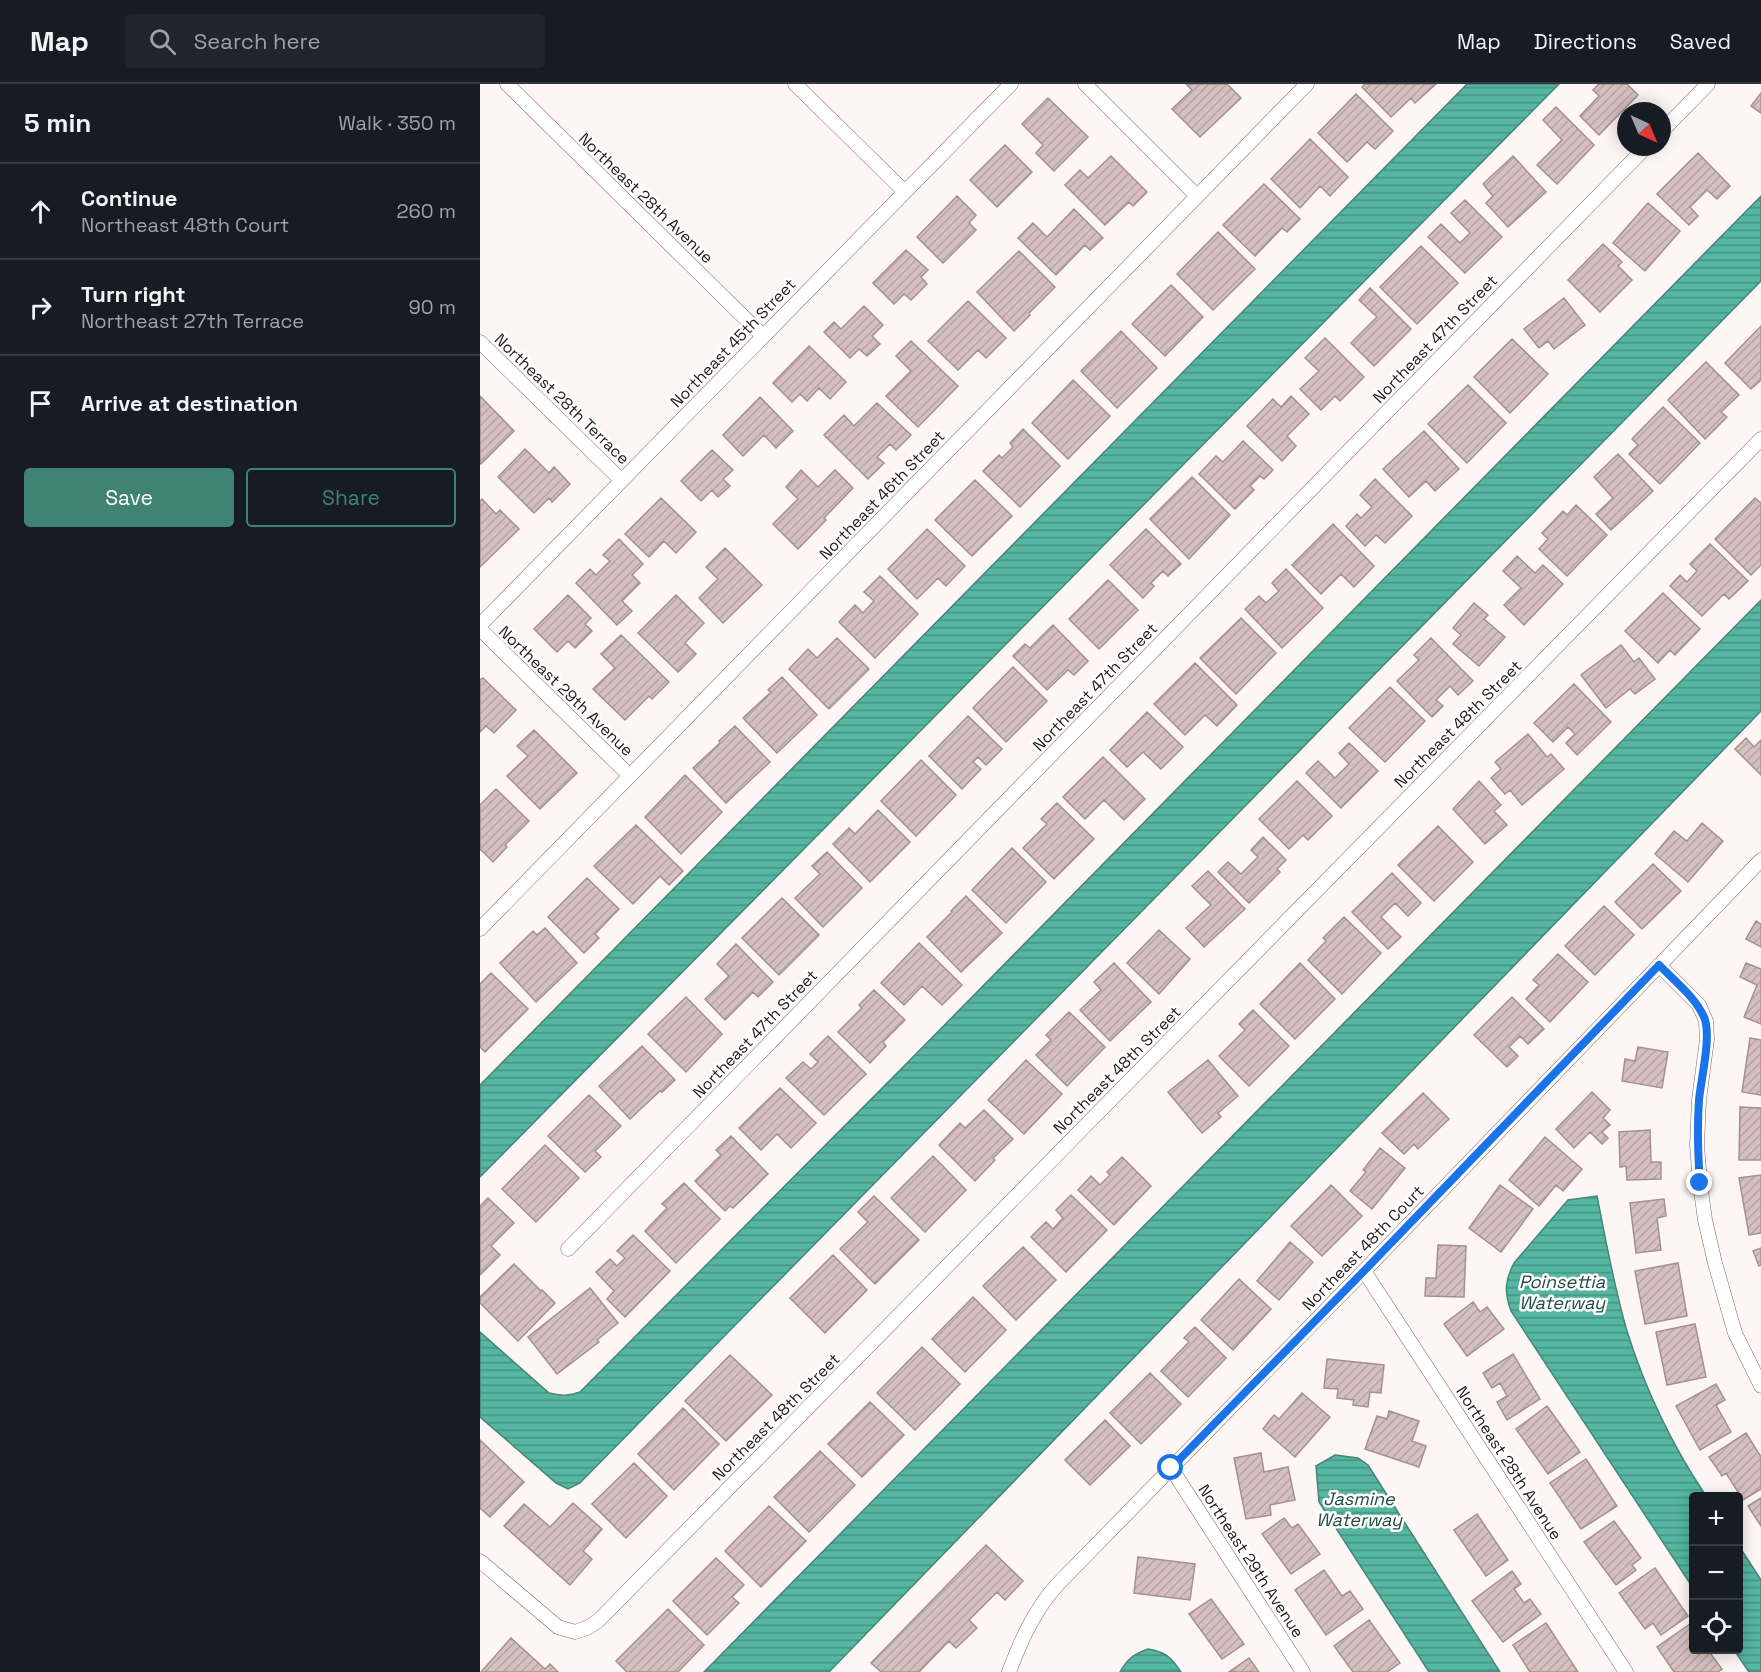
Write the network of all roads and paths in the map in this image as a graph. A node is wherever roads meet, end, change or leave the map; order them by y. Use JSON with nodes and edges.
{"nodes":[{"id":1,"x":507,"y":84,"type":"edge"},
{"id":2,"x":795,"y":84,"type":"edge"},
{"id":3,"x":1011,"y":84,"type":"edge"},
{"id":4,"x":1085,"y":84,"type":"edge"},
{"id":5,"x":1307,"y":84,"type":"edge"},
{"id":6,"x":1708,"y":84,"type":"edge"},
{"id":7,"x":1671,"y":122,"type":"edge"},
{"id":8,"x":1637,"y":156,"type":"edge"},
{"id":9,"x":904,"y":191,"type":"junction"},
{"id":10,"x":1197,"y":196,"type":"junction"},
{"id":11,"x":763,"y":336,"type":"junction"},
{"id":12,"x":480,"y":342,"type":"edge"},
{"id":13,"x":1761,"y":439,"type":"edge"},
{"id":14,"x":621,"y":480,"type":"junction"},
{"id":15,"x":480,"y":627,"type":"edge"},
{"id":16,"x":630,"y":776,"type":"junction"},
{"id":17,"x":1761,"y":860,"type":"edge"},
{"id":18,"x":480,"y":929,"type":"edge"},
{"id":19,"x":1659,"y":965,"type":"junction"},
{"id":20,"x":568,"y":1250,"type":"dead end"},
{"id":21,"x":1364,"y":1271,"type":"junction"},
{"id":22,"x":1761,"y":1386,"type":"edge"},
{"id":23,"x":1171,"y":1468,"type":"junction"},
{"id":24,"x":480,"y":1561,"type":"edge"},
{"id":25,"x":1009,"y":1672,"type":"edge"},
{"id":26,"x":1303,"y":1672,"type":"edge"},
{"id":27,"x":1626,"y":1672,"type":"edge"}],
"edges":[{"from":1,"to":11,"type":"street","name":"Northeast 28th Avenue"},
{"from":2,"to":9,"type":"street"},
{"from":3,"to":9,"type":"street","name":"Northeast 45th Street"},
{"from":4,"to":10,"type":"street"},
{"from":5,"to":10,"type":"street","name":"Northeast 46th Street"},
{"from":6,"to":7,"type":"street"},
{"from":8,"to":20,"type":"street","name":"Northeast 47th Street"},
{"from":9,"to":11,"type":"street","name":"Northeast 45th Street"},
{"from":10,"to":16,"type":"street","name":"Northeast 46th Street"},
{"from":11,"to":14,"type":"street","name":"Northeast 45th Street"},
{"from":12,"to":14,"type":"street","name":"Northeast 28th Terrace"},
{"from":13,"to":24,"type":"street","name":"Northeast 48th Street"},
{"from":14,"to":15,"type":"street","name":"Northeast 45th Street"},
{"from":15,"to":16,"type":"street","name":"Northeast 29th Avenue"},
{"from":16,"to":18,"type":"street","name":"Northeast 46th Street"},
{"from":17,"to":19,"type":"street","name":"Northeast 48th Court"},
{"from":19,"to":21,"type":"street","name":"Northeast 48th Court"},
{"from":19,"to":22,"type":"street"},
{"from":21,"to":23,"type":"street","name":"Northeast 48th Court"},
{"from":21,"to":27,"type":"street","name":"Northeast 28th Avenue"},
{"from":23,"to":25,"type":"street","name":"Northeast 48th Court"},
{"from":23,"to":26,"type":"street","name":"Northeast 29th Avenue"}]}
